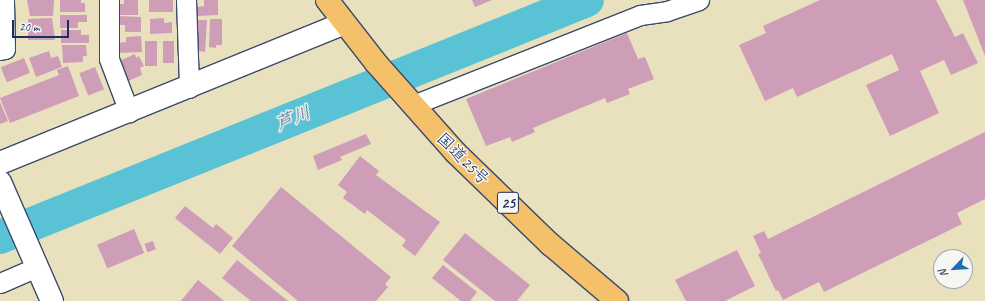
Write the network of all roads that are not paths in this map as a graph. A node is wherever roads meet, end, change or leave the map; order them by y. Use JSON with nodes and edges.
{"nodes":[{"id":1,"x":4,"y":0,"type":"edge"},
{"id":2,"x":109,"y":0,"type":"edge"},
{"id":3,"x":186,"y":0,"type":"edge"},
{"id":4,"x":327,"y":0,"type":"edge"},
{"id":5,"x":699,"y":0,"type":"edge"},
{"id":6,"x":666,"y":5,"type":"edge"},
{"id":7,"x":343,"y":24,"type":"junction"},
{"id":8,"x":0,"y":50,"type":"edge"},
{"id":9,"x":189,"y":88,"type":"junction"},
{"id":10,"x":410,"y":102,"type":"junction"},
{"id":11,"x":129,"y":112,"type":"junction"},
{"id":12,"x":0,"y":163,"type":"edge"},
{"id":13,"x":0,"y":182,"type":"edge"},
{"id":14,"x":37,"y":266,"type":"junction"},
{"id":15,"x":0,"y":283,"type":"edge"},
{"id":16,"x":52,"y":301,"type":"edge"},
{"id":17,"x":617,"y":301,"type":"edge"}],
"edges":[{"from":1,"to":8,"type":"street"},
{"from":2,"to":11,"type":"street"},
{"from":3,"to":9,"type":"street"},
{"from":4,"to":7,"type":"highway","name":"国道25号","number":"25"},
{"from":5,"to":6,"type":"street"},
{"from":6,"to":10,"type":"street"},
{"from":7,"to":9,"type":"street"},
{"from":7,"to":10,"type":"highway","name":"国道25号","number":"25"},
{"from":9,"to":11,"type":"street"},
{"from":10,"to":17,"type":"highway","name":"国道25号","number":"25"},
{"from":11,"to":12,"type":"street"},
{"from":13,"to":14,"type":"street"},
{"from":14,"to":15,"type":"street"},
{"from":14,"to":16,"type":"street"}]}
